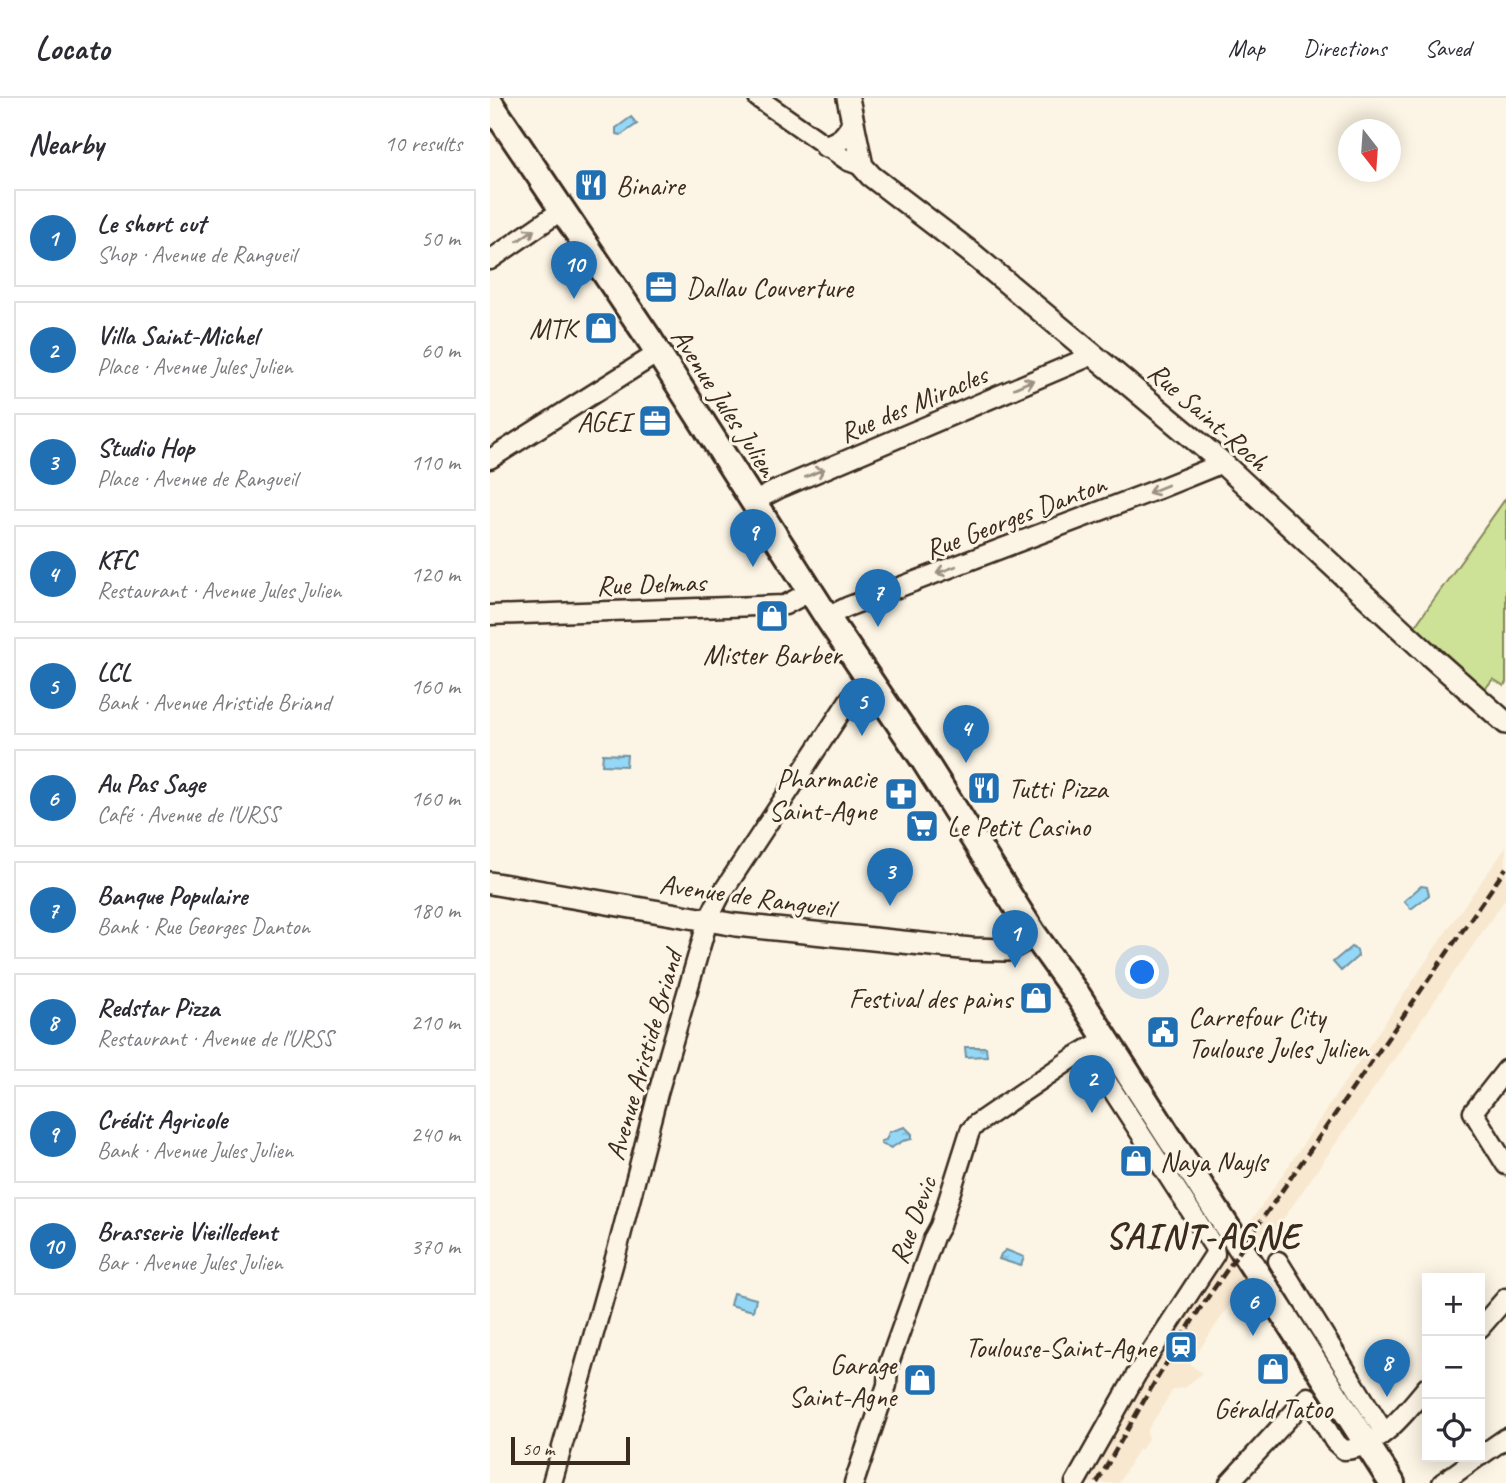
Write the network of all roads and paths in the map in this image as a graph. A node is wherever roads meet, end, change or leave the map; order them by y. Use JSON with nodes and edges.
{"nodes":[{"id":1,"x":758,"y":98,"type":"edge"},
{"id":2,"x":848,"y":98,"type":"edge"},
{"id":3,"x":490,"y":103,"type":"edge"},
{"id":4,"x":853,"y":123,"type":"junction"},
{"id":5,"x":826,"y":146,"type":"junction"},
{"id":6,"x":862,"y":166,"type":"junction"},
{"id":7,"x":562,"y":210,"type":"junction"},
{"id":8,"x":490,"y":260,"type":"edge"},
{"id":9,"x":1092,"y":352,"type":"junction"},
{"id":10,"x":658,"y":353,"type":"junction"},
{"id":11,"x":490,"y":459,"type":"edge"},
{"id":12,"x":1219,"y":460,"type":"junction"},
{"id":13,"x":753,"y":502,"type":"junction"},
{"id":14,"x":811,"y":591,"type":"junction"},
{"id":15,"x":490,"y":615,"type":"edge"},
{"id":16,"x":827,"y":617,"type":"junction"},
{"id":17,"x":870,"y":682,"type":"junction"},
{"id":18,"x":1506,"y":723,"type":"edge"},
{"id":19,"x":490,"y":883,"type":"edge"},
{"id":20,"x":708,"y":920,"type":"junction"},
{"id":21,"x":1035,"y":935,"type":"junction"},
{"id":22,"x":1097,"y":1044,"type":"junction"},
{"id":23,"x":1506,"y":1070,"type":"edge"},
{"id":24,"x":1506,"y":1165,"type":"edge"},
{"id":25,"x":1278,"y":1261,"type":"dead end"},
{"id":26,"x":1506,"y":1298,"type":"edge"},
{"id":27,"x":1485,"y":1322,"type":"edge"},
{"id":28,"x":1422,"y":1392,"type":"edge"},
{"id":29,"x":1376,"y":1438,"type":"junction"},
{"id":30,"x":1506,"y":1438,"type":"edge"},
{"id":31,"x":1485,"y":1452,"type":"edge"},
{"id":32,"x":1471,"y":1462,"type":"edge"},
{"id":33,"x":552,"y":1483,"type":"edge"},
{"id":34,"x":854,"y":1483,"type":"edge"},
{"id":35,"x":1075,"y":1483,"type":"edge"},
{"id":36,"x":1229,"y":1483,"type":"edge"},
{"id":37,"x":1392,"y":1483,"type":"edge"},
{"id":38,"x":1442,"y":1483,"type":"edge"}],
"edges":[{"from":1,"to":5,"type":"street"},
{"from":2,"to":4,"type":"street"},
{"from":3,"to":7,"type":"main road","name":"Avenue Jules Julien"},
{"from":4,"to":5,"type":"street"},
{"from":4,"to":6,"type":"street"},
{"from":5,"to":6,"type":"street"},
{"from":6,"to":9,"type":"street","name":"Rue Saint-Roch"},
{"from":8,"to":7,"type":"street","one_way":true},
{"from":7,"to":10,"type":"main road","name":"Avenue Jules Julien"},
{"from":9,"to":12,"type":"street","name":"Rue Saint-Roch"},
{"from":13,"to":9,"type":"street","name":"Rue des Miracles","one_way":true},
{"from":10,"to":11,"type":"street"},
{"from":10,"to":13,"type":"main road","name":"Avenue Jules Julien"},
{"from":12,"to":16,"type":"street","name":"Rue Georges Danton","one_way":true},
{"from":12,"to":18,"type":"street","name":"Rue Saint-Roch"},
{"from":13,"to":14,"type":"main road","name":"Avenue Jules Julien"},
{"from":14,"to":15,"type":"street","name":"Rue Delmas"},
{"from":14,"to":16,"type":"main road","name":"Avenue Jules Julien"},
{"from":16,"to":17,"type":"main road","name":"Avenue Jules Julien"},
{"from":17,"to":20,"type":"street","name":"Avenue Aristide Briand"},
{"from":17,"to":21,"type":"main road","name":"Avenue Jules Julien"},
{"from":19,"to":20,"type":"street","name":"Avenue de Rangueil"},
{"from":20,"to":21,"type":"street","name":"Avenue de Rangueil"},
{"from":20,"to":33,"type":"street","name":"Avenue Aristide Briand"},
{"from":21,"to":22,"type":"main road","name":"Avenue Jules Julien"},
{"from":22,"to":29,"type":"main road","name":"Avenue Jules Julien"},
{"from":22,"to":34,"type":"street","name":"Rue Devic"},
{"from":22,"to":35,"type":"street","name":"Avenue Jules Julien"},
{"from":23,"to":24,"type":"street"},
{"from":25,"to":29,"type":"street"},
{"from":26,"to":27,"type":"street"},
{"from":28,"to":29,"type":"street"},
{"from":29,"to":36,"type":"street"},
{"from":29,"to":37,"type":"main road","name":"Avenue Jules Julien"},
{"from":30,"to":31,"type":"street"},
{"from":32,"to":38,"type":"street"}]}
